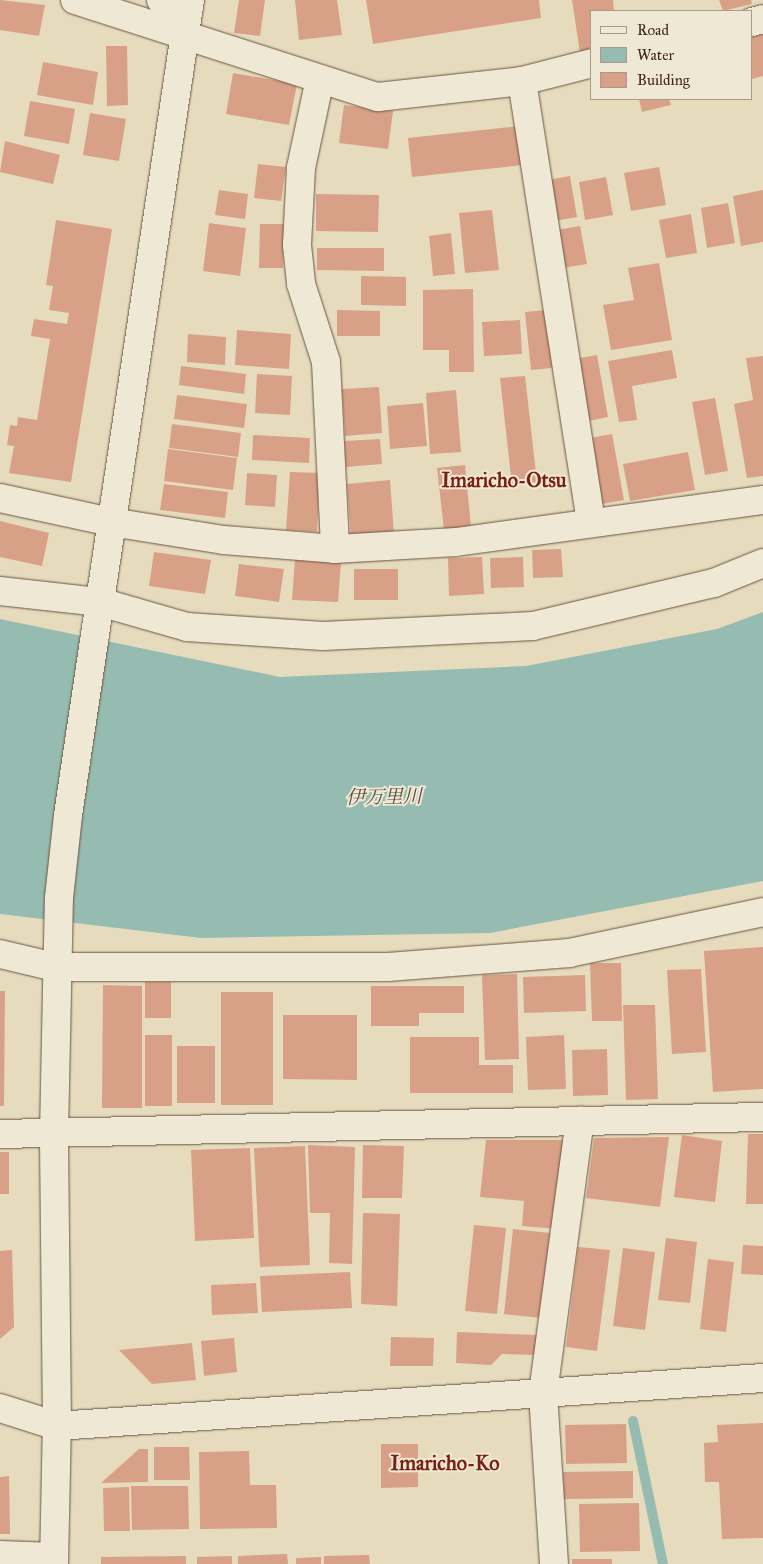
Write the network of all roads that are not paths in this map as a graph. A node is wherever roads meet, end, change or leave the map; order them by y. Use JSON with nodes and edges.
{"nodes":[{"id":1,"x":74,"y":0,"type":"edge"},
{"id":2,"x":161,"y":0,"type":"edge"},
{"id":3,"x":190,"y":0,"type":"edge"},
{"id":4,"x":184,"y":36,"type":"junction"},
{"id":5,"x":590,"y":64,"type":"edge"},
{"id":6,"x":320,"y":79,"type":"junction"},
{"id":7,"x":522,"y":81,"type":"junction"},
{"id":8,"x":0,"y":498,"type":"edge"},
{"id":9,"x":763,"y":500,"type":"edge"},
{"id":10,"x":111,"y":522,"type":"junction"},
{"id":11,"x":591,"y":522,"type":"junction"},
{"id":12,"x":335,"y":549,"type":"junction"},
{"id":13,"x":763,"y":563,"type":"edge"},
{"id":14,"x":0,"y":591,"type":"edge"},
{"id":15,"x":100,"y":602,"type":"junction"},
{"id":16,"x":763,"y":912,"type":"edge"},
{"id":17,"x":0,"y":954,"type":"edge"},
{"id":18,"x":55,"y":967,"type":"junction"},
{"id":19,"x":763,"y":1116,"type":"edge"},
{"id":20,"x":580,"y":1120,"type":"junction"},
{"id":21,"x":54,"y":1133,"type":"junction"},
{"id":22,"x":0,"y":1134,"type":"edge"},
{"id":23,"x":763,"y":1378,"type":"edge"},
{"id":24,"x":543,"y":1393,"type":"junction"},
{"id":25,"x":0,"y":1408,"type":"edge"},
{"id":26,"x":57,"y":1426,"type":"junction"},
{"id":27,"x":0,"y":1555,"type":"edge"},
{"id":28,"x":54,"y":1560,"type":"edge"},
{"id":29,"x":554,"y":1564,"type":"edge"}],
"edges":[{"from":1,"to":4,"type":"street"},
{"from":2,"to":4,"type":"street"},
{"from":3,"to":4,"type":"street"},
{"from":4,"to":6,"type":"street"},
{"from":4,"to":10,"type":"street"},
{"from":5,"to":7,"type":"street"},
{"from":6,"to":7,"type":"street"},
{"from":6,"to":12,"type":"street"},
{"from":7,"to":11,"type":"street"},
{"from":8,"to":10,"type":"street"},
{"from":9,"to":11,"type":"street"},
{"from":10,"to":12,"type":"street"},
{"from":10,"to":15,"type":"street"},
{"from":11,"to":12,"type":"street"},
{"from":13,"to":15,"type":"street"},
{"from":14,"to":15,"type":"street"},
{"from":15,"to":18,"type":"street"},
{"from":16,"to":18,"type":"street"},
{"from":17,"to":18,"type":"street"},
{"from":18,"to":21,"type":"street"},
{"from":19,"to":20,"type":"street"},
{"from":20,"to":21,"type":"street"},
{"from":20,"to":24,"type":"street"},
{"from":21,"to":22,"type":"street"},
{"from":21,"to":26,"type":"street"},
{"from":23,"to":24,"type":"street"},
{"from":24,"to":26,"type":"street"},
{"from":24,"to":29,"type":"street"},
{"from":25,"to":26,"type":"street"},
{"from":26,"to":28,"type":"street"},
{"from":27,"to":28,"type":"street"}]}
